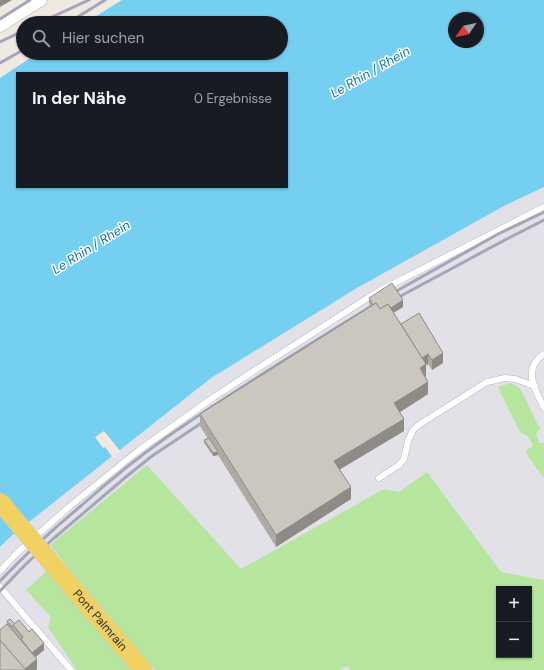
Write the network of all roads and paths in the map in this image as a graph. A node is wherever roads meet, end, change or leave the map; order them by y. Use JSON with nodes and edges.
{"nodes":[{"id":1,"x":41,"y":0,"type":"edge"},
{"id":2,"x":0,"y":26,"type":"edge"},
{"id":3,"x":544,"y":207,"type":"edge"},
{"id":4,"x":544,"y":354,"type":"edge"},
{"id":5,"x":535,"y":386,"type":"junction"},
{"id":6,"x":544,"y":408,"type":"edge"},
{"id":7,"x":379,"y":478,"type":"dead end"},
{"id":8,"x":0,"y":502,"type":"edge"},
{"id":9,"x":0,"y":571,"type":"edge"},
{"id":10,"x":0,"y":586,"type":"edge"},
{"id":11,"x":72,"y":670,"type":"edge"},
{"id":12,"x":143,"y":670,"type":"edge"}],
"edges":[{"from":1,"to":2,"type":"street"},
{"from":3,"to":9,"type":"lane"},
{"from":4,"to":5,"type":"lane"},
{"from":5,"to":6,"type":"lane"},
{"from":5,"to":7,"type":"lane"},
{"from":8,"to":12,"type":"main road","name":"Pont Palmrain","bridge":true},
{"from":10,"to":11,"type":"lane"}]}
